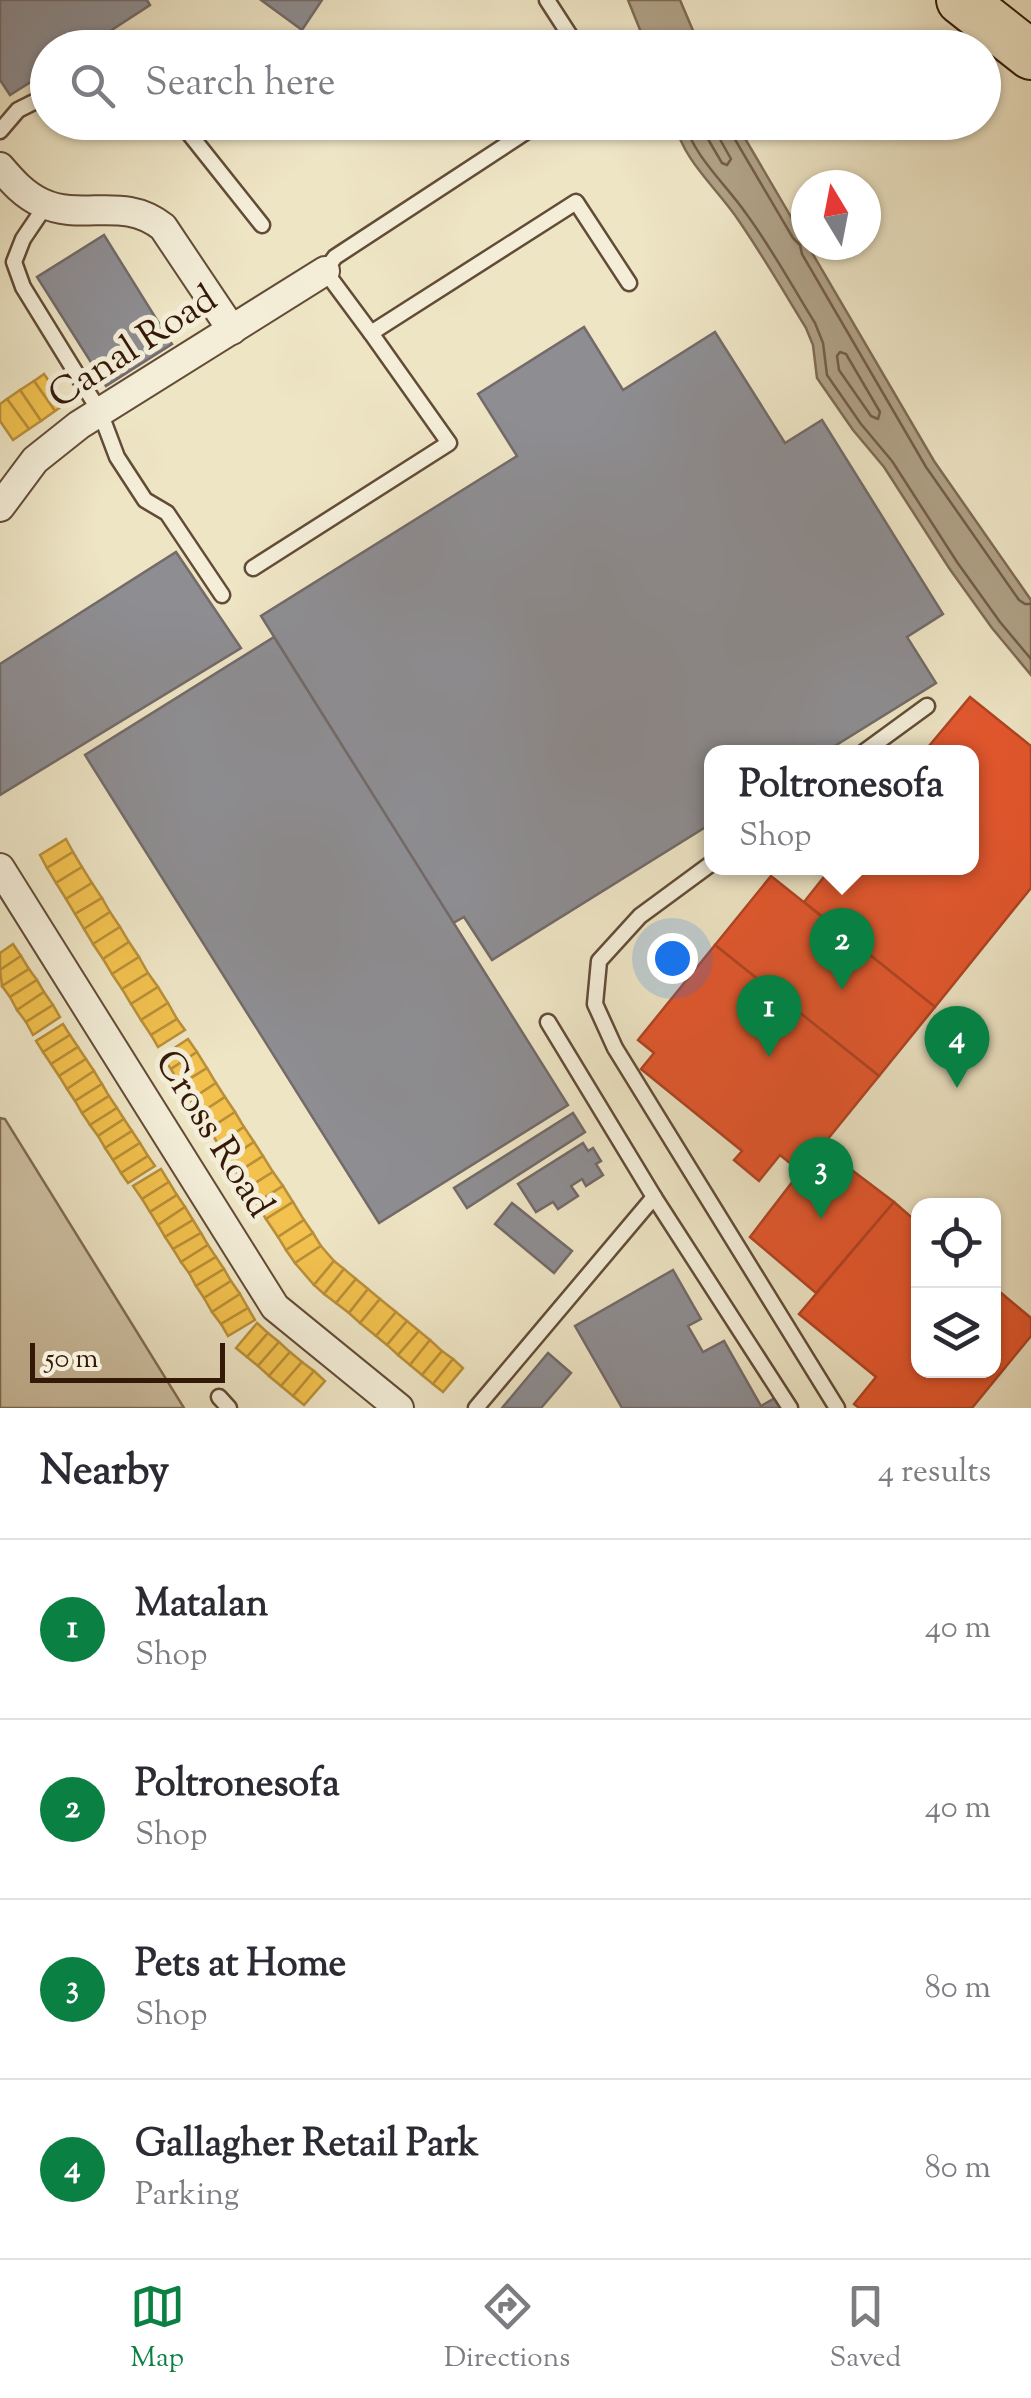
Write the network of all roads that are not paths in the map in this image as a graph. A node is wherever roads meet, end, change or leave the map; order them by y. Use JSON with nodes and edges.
{"nodes":[{"id":1,"x":547,"y":0,"type":"edge"},
{"id":2,"x":961,"y":0,"type":"edge"},
{"id":3,"x":566,"y":30,"type":"edge"},
{"id":4,"x":1000,"y":30,"type":"edge"},
{"id":5,"x":1001,"y":31,"type":"edge"},
{"id":6,"x":1031,"y":54,"type":"edge"},
{"id":7,"x":30,"y":104,"type":"edge"},
{"id":8,"x":0,"y":131,"type":"edge"},
{"id":9,"x":194,"y":140,"type":"edge"},
{"id":10,"x":515,"y":140,"type":"edge"},
{"id":11,"x":0,"y":167,"type":"edge"},
{"id":12,"x":46,"y":204,"type":"junction"},
{"id":13,"x":262,"y":226,"type":"dead end"},
{"id":14,"x":325,"y":271,"type":"junction"},
{"id":15,"x":630,"y":283,"type":"dead end"},
{"id":16,"x":232,"y":330,"type":"junction"},
{"id":17,"x":370,"y":333,"type":"junction"},
{"id":18,"x":100,"y":412,"type":"junction"},
{"id":19,"x":0,"y":507,"type":"edge"},
{"id":20,"x":253,"y":568,"type":"dead end"},
{"id":21,"x":222,"y":595,"type":"dead end"},
{"id":22,"x":927,"y":706,"type":"dead end"},
{"id":23,"x":874,"y":745,"type":"edge"},
{"id":24,"x":0,"y":868,"type":"edge"},
{"id":25,"x":704,"y":869,"type":"edge"},
{"id":26,"x":548,"y":1022,"type":"dead end"},
{"id":27,"x":654,"y":1196,"type":"junction"},
{"id":28,"x":399,"y":1408,"type":"edge"},
{"id":29,"x":476,"y":1408,"type":"edge"},
{"id":30,"x":790,"y":1408,"type":"edge"},
{"id":31,"x":836,"y":1408,"type":"edge"}],
"edges":[{"from":1,"to":3,"type":"lane"},
{"from":2,"to":4,"type":"highway"},
{"from":5,"to":6,"type":"highway"},
{"from":7,"to":8,"type":"lane"},
{"from":9,"to":13,"type":"lane"},
{"from":10,"to":14,"type":"lane"},
{"from":11,"to":12,"type":"street"},
{"from":12,"to":16,"type":"street"},
{"from":12,"to":18,"type":"lane"},
{"from":14,"to":16,"type":"street","name":"Canal Road"},
{"from":14,"to":17,"type":"lane"},
{"from":15,"to":17,"type":"lane"},
{"from":16,"to":18,"type":"street","name":"Canal Road"},
{"from":17,"to":20,"type":"lane"},
{"from":18,"to":19,"type":"street","name":"Canal Road"},
{"from":18,"to":21,"type":"lane"},
{"from":22,"to":23,"type":"lane"},
{"from":24,"to":28,"type":"street","name":"Cross Road"},
{"from":25,"to":31,"type":"lane"},
{"from":26,"to":27,"type":"lane"},
{"from":27,"to":29,"type":"lane"},
{"from":27,"to":30,"type":"lane"}]}
